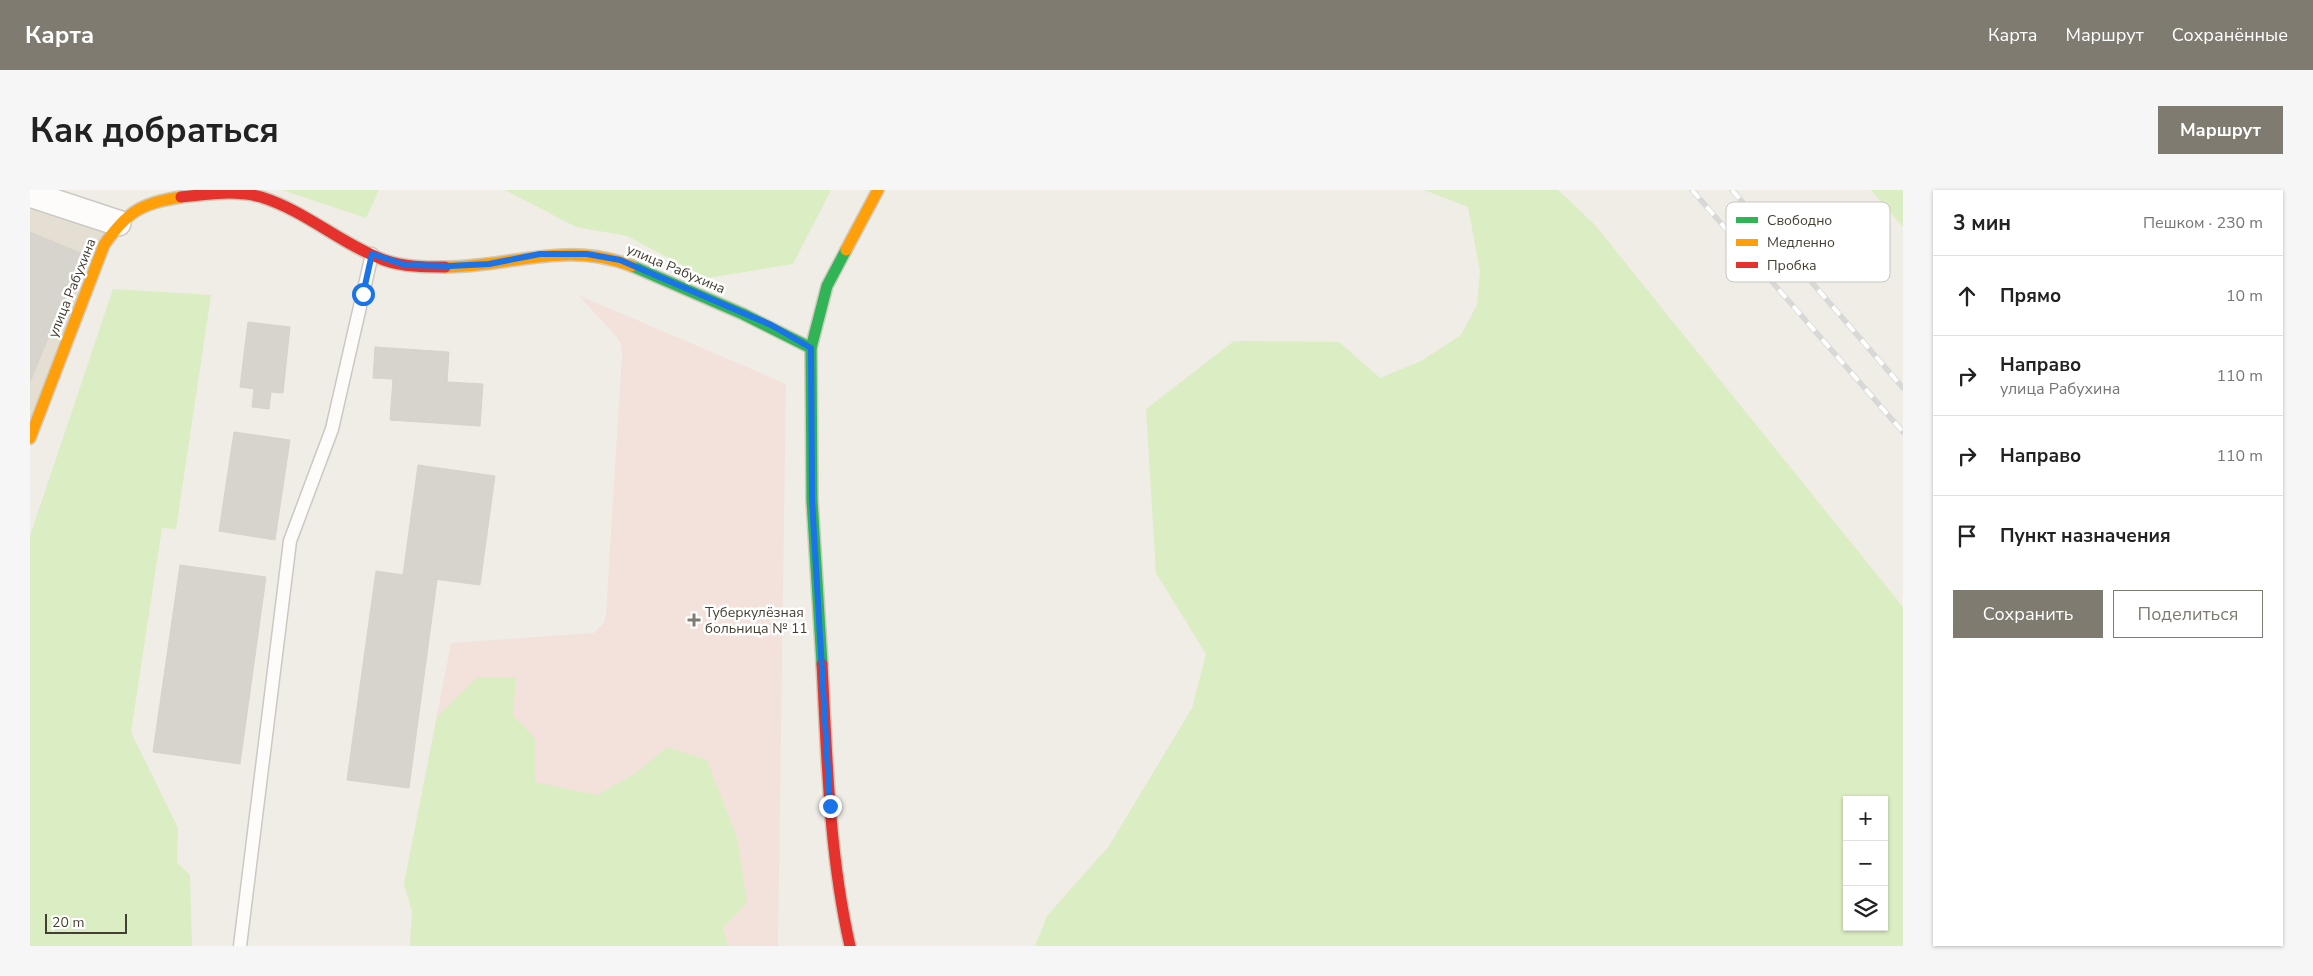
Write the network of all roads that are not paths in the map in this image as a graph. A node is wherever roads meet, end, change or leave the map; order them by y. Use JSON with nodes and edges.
{"nodes":[{"id":1,"x":878,"y":190,"type":"edge"},
{"id":2,"x":30,"y":194,"type":"edge"},
{"id":3,"x":118,"y":223,"type":"junction"},
{"id":4,"x":372,"y":254,"type":"junction"},
{"id":5,"x":811,"y":348,"type":"junction"},
{"id":6,"x":30,"y":438,"type":"edge"},
{"id":7,"x":240,"y":946,"type":"edge"},
{"id":8,"x":850,"y":946,"type":"edge"}],
"edges":[{"from":1,"to":5,"type":"street"},
{"from":2,"to":3,"type":"street"},
{"from":3,"to":4,"type":"street","name":"улица Рабухина"},
{"from":3,"to":6,"type":"street","name":"улица Рабухина"},
{"from":4,"to":5,"type":"street","name":"улица Рабухина"},
{"from":4,"to":7,"type":"lane"},
{"from":5,"to":8,"type":"street"}]}
